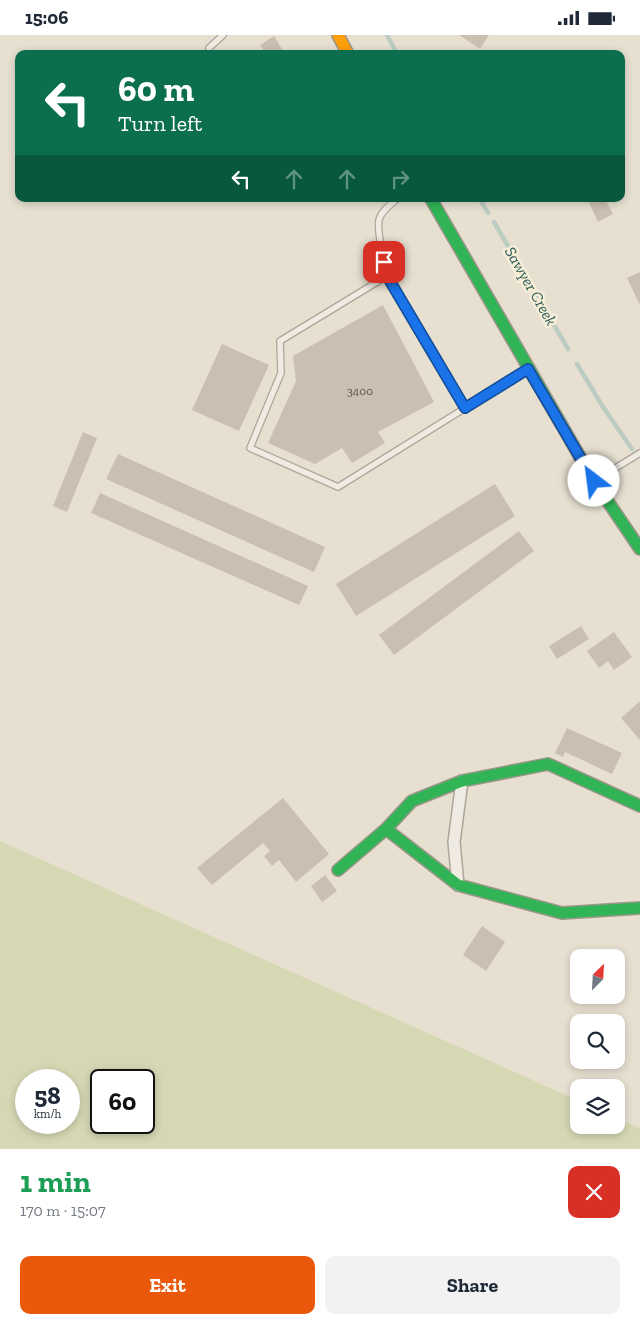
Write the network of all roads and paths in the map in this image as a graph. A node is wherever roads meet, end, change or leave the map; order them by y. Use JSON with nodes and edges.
{"nodes":[{"id":1,"x":223,"y":35,"type":"edge"},
{"id":2,"x":338,"y":35,"type":"edge"},
{"id":3,"x":209,"y":48,"type":"dead end"},
{"id":4,"x":346,"y":50,"type":"edge"},
{"id":5,"x":394,"y":202,"type":"edge"},
{"id":6,"x":433,"y":202,"type":"edge"},
{"id":7,"x":387,"y":276,"type":"junction"},
{"id":8,"x":528,"y":369,"type":"junction"},
{"id":9,"x":465,"y":408,"type":"junction"},
{"id":10,"x":640,"y":453,"type":"edge"},
{"id":11,"x":594,"y":481,"type":"junction"},
{"id":12,"x":640,"y":549,"type":"edge"},
{"id":13,"x":462,"y":781,"type":"junction"},
{"id":14,"x":640,"y":805,"type":"edge"},
{"id":15,"x":386,"y":829,"type":"junction"},
{"id":16,"x":338,"y":870,"type":"dead end"},
{"id":17,"x":458,"y":885,"type":"junction"},
{"id":18,"x":640,"y":908,"type":"edge"}],
"edges":[{"from":1,"to":3,"type":"lane"},
{"from":2,"to":4,"type":"street"},
{"from":5,"to":7,"type":"lane"},
{"from":6,"to":8,"type":"street"},
{"from":7,"to":9,"type":"lane"},
{"from":7,"to":9,"type":"lane"},
{"from":8,"to":9,"type":"lane"},
{"from":8,"to":11,"type":"street"},
{"from":10,"to":11,"type":"lane"},
{"from":11,"to":12,"type":"street"},
{"from":13,"to":14,"type":"street"},
{"from":13,"to":15,"type":"street"},
{"from":13,"to":17,"type":"street"},
{"from":15,"to":16,"type":"street"},
{"from":15,"to":17,"type":"street"},
{"from":17,"to":18,"type":"street"}]}
